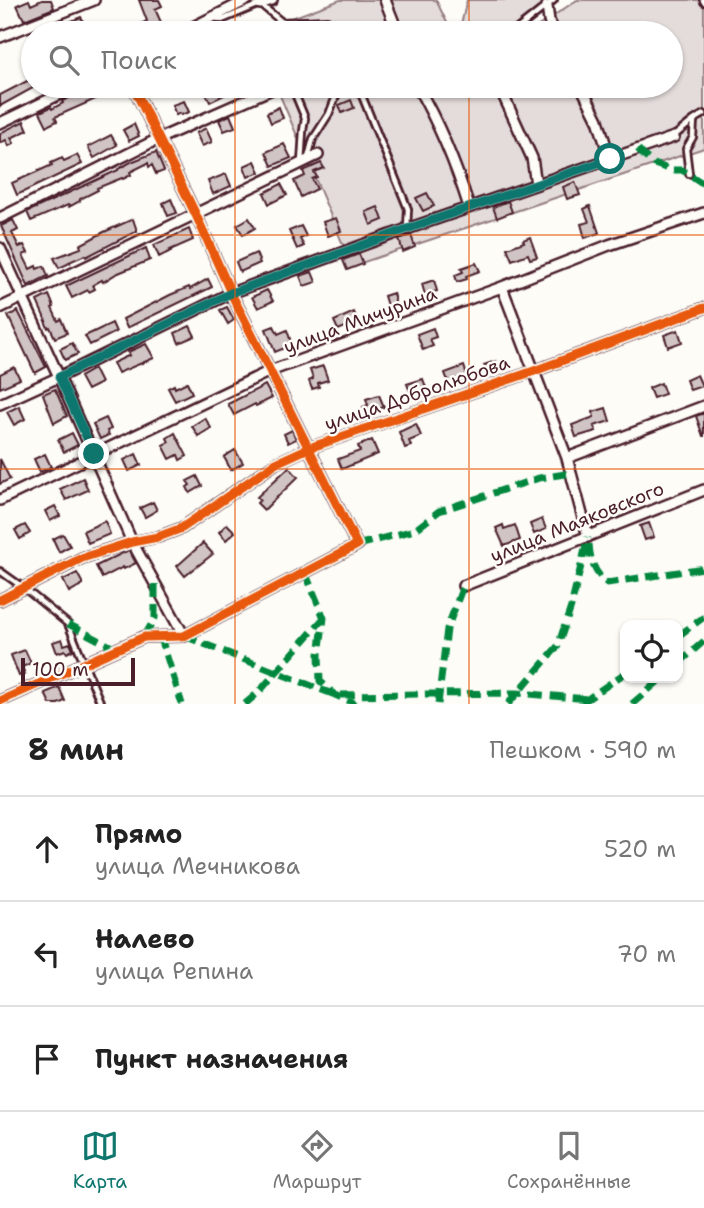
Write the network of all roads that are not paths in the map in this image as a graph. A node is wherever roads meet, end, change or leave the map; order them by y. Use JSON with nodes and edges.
{"nodes":[{"id":1,"x":94,"y":0,"type":"edge"},
{"id":2,"x":247,"y":0,"type":"edge"},
{"id":3,"x":272,"y":0,"type":"edge"},
{"id":4,"x":386,"y":0,"type":"edge"},
{"id":5,"x":550,"y":3,"type":"edge"},
{"id":6,"x":260,"y":4,"type":"junction"},
{"id":7,"x":213,"y":17,"type":"junction"},
{"id":8,"x":41,"y":21,"type":"edge"},
{"id":9,"x":205,"y":21,"type":"edge"},
{"id":10,"x":281,"y":21,"type":"edge"},
{"id":11,"x":304,"y":21,"type":"edge"},
{"id":12,"x":328,"y":21,"type":"edge"},
{"id":13,"x":394,"y":21,"type":"edge"},
{"id":14,"x":527,"y":21,"type":"edge"},
{"id":15,"x":549,"y":21,"type":"edge"},
{"id":16,"x":21,"y":29,"type":"edge"},
{"id":17,"x":0,"y":37,"type":"edge"},
{"id":18,"x":52,"y":98,"type":"edge"},
{"id":19,"x":139,"y":98,"type":"edge"},
{"id":20,"x":251,"y":98,"type":"edge"},
{"id":21,"x":297,"y":98,"type":"edge"},
{"id":22,"x":335,"y":98,"type":"edge"},
{"id":23,"x":363,"y":98,"type":"edge"},
{"id":24,"x":424,"y":98,"type":"edge"},
{"id":25,"x":504,"y":98,"type":"edge"},
{"id":26,"x":587,"y":98,"type":"edge"},
{"id":27,"x":704,"y":114,"type":"edge"},
{"id":28,"x":694,"y":120,"type":"junction"},
{"id":29,"x":0,"y":123,"type":"edge"},
{"id":30,"x":674,"y":136,"type":"joint"},
{"id":31,"x":159,"y":139,"type":"junction"},
{"id":32,"x":318,"y":155,"type":"dead end"},
{"id":33,"x":610,"y":159,"type":"junction"},
{"id":34,"x":304,"y":162,"type":"junction"},
{"id":35,"x":689,"y":174,"type":"dead end"},
{"id":36,"x":536,"y":184,"type":"junction"},
{"id":37,"x":469,"y":207,"type":"junction"},
{"id":38,"x":704,"y":213,"type":"edge"},
{"id":39,"x":196,"y":215,"type":"junction"},
{"id":40,"x":0,"y":218,"type":"edge"},
{"id":41,"x":407,"y":229,"type":"junction"},
{"id":42,"x":0,"y":248,"type":"edge"},
{"id":43,"x":502,"y":287,"type":"junction"},
{"id":44,"x":231,"y":293,"type":"junction"},
{"id":45,"x":23,"y":296,"type":"junction"},
{"id":46,"x":0,"y":308,"type":"edge"},
{"id":47,"x":704,"y":308,"type":"edge"},
{"id":48,"x":270,"y":371,"type":"junction"},
{"id":49,"x":534,"y":371,"type":"junction"},
{"id":50,"x":59,"y":377,"type":"junction"},
{"id":51,"x":0,"y":404,"type":"edge"},
{"id":52,"x":704,"y":405,"type":"edge"},
{"id":53,"x":309,"y":448,"type":"junction"},
{"id":54,"x":94,"y":454,"type":"junction"},
{"id":55,"x":567,"y":458,"type":"junction"},
{"id":56,"x":704,"y":490,"type":"edge"},
{"id":57,"x":0,"y":500,"type":"edge"},
{"id":58,"x":588,"y":537,"type":"junction"},
{"id":59,"x":132,"y":542,"type":"junction"},
{"id":60,"x":0,"y":571,"type":"edge"},
{"id":61,"x":463,"y":586,"type":"dead end"},
{"id":62,"x":24,"y":588,"type":"junction"},
{"id":63,"x":0,"y":600,"type":"edge"},
{"id":64,"x":184,"y":636,"type":"junction"},
{"id":65,"x":84,"y":663,"type":"junction"},
{"id":66,"x":0,"y":701,"type":"edge"},
{"id":67,"x":101,"y":704,"type":"edge"}],
"edges":[{"from":1,"to":8,"type":"street"},
{"from":2,"to":7,"type":"street"},
{"from":3,"to":6,"type":"street"},
{"from":4,"to":13,"type":"street"},
{"from":5,"to":14,"type":"lane"},
{"from":5,"to":15,"type":"street"},
{"from":6,"to":7,"type":"lane"},
{"from":6,"to":10,"type":"lane"},
{"from":7,"to":9,"type":"street"},
{"from":11,"to":12,"type":"lane"},
{"from":16,"to":17,"type":"street"},
{"from":18,"to":29,"type":"street"},
{"from":19,"to":31,"type":"street"},
{"from":20,"to":31,"type":"street"},
{"from":21,"to":34,"type":"lane"},
{"from":22,"to":34,"type":"lane"},
{"from":23,"to":41,"type":"lane"},
{"from":24,"to":37,"type":"street"},
{"from":25,"to":36,"type":"street"},
{"from":26,"to":33,"type":"street"},
{"from":27,"to":28,"type":"lane"},
{"from":28,"to":30,"type":"lane"},
{"from":28,"to":35,"type":"lane"},
{"from":30,"to":33,"type":"street"},
{"from":31,"to":39,"type":"street"},
{"from":31,"to":40,"type":"street"},
{"from":32,"to":34,"type":"street"},
{"from":33,"to":36,"type":"street"},
{"from":34,"to":39,"type":"street"},
{"from":36,"to":37,"type":"street"},
{"from":37,"to":41,"type":"street"},
{"from":38,"to":43,"type":"street","name":"улица Мичурина"},
{"from":39,"to":44,"type":"street"},
{"from":39,"to":45,"type":"street"},
{"from":41,"to":44,"type":"street"},
{"from":42,"to":45,"type":"street"},
{"from":43,"to":48,"type":"street","name":"улица Мичурина"},
{"from":43,"to":49,"type":"street"},
{"from":44,"to":48,"type":"street"},
{"from":44,"to":50,"type":"street"},
{"from":45,"to":46,"type":"street"},
{"from":45,"to":50,"type":"street"},
{"from":47,"to":49,"type":"street","name":"улица Добролюбова"},
{"from":48,"to":53,"type":"street"},
{"from":48,"to":54,"type":"street","name":"улица Мичурина"},
{"from":49,"to":53,"type":"street","name":"улица Добролюбова"},
{"from":49,"to":55,"type":"street"},
{"from":50,"to":51,"type":"street"},
{"from":50,"to":54,"type":"street"},
{"from":52,"to":55,"type":"street"},
{"from":53,"to":59,"type":"street","name":"улица Добролюбова"},
{"from":53,"to":64,"type":"street"},
{"from":54,"to":57,"type":"street","name":"улица Мичурина"},
{"from":54,"to":59,"type":"street"},
{"from":55,"to":58,"type":"street"},
{"from":56,"to":58,"type":"street","name":"улица Маяковского"},
{"from":58,"to":61,"type":"street","name":"улица Маяковского"},
{"from":59,"to":62,"type":"street","name":"улица Добролюбова"},
{"from":59,"to":64,"type":"street"},
{"from":60,"to":62,"type":"lane"},
{"from":62,"to":63,"type":"street","name":"улица Добролюбова"},
{"from":62,"to":65,"type":"lane"},
{"from":64,"to":65,"type":"street"},
{"from":65,"to":66,"type":"street"},
{"from":65,"to":67,"type":"lane"}]}
